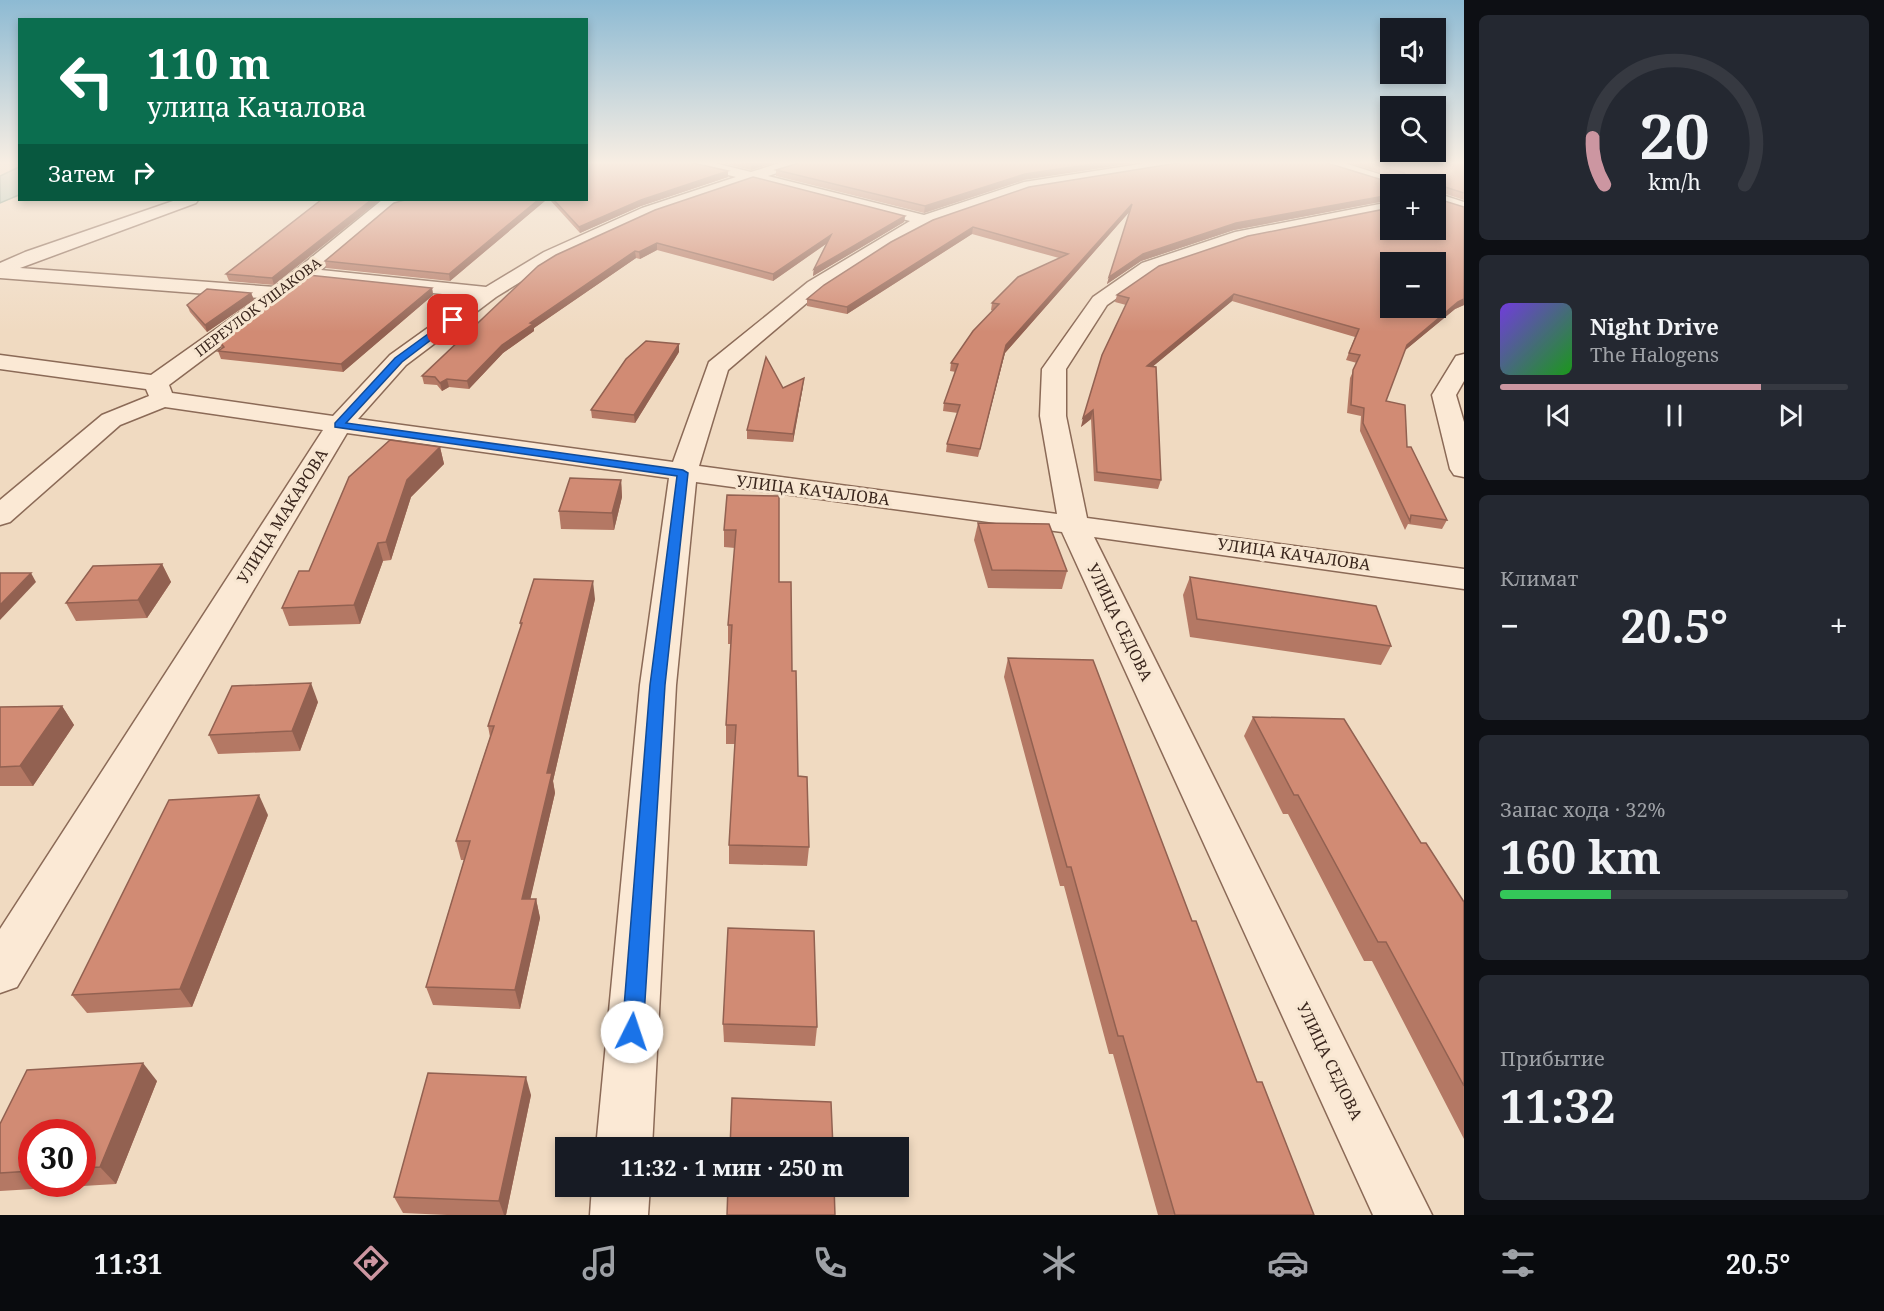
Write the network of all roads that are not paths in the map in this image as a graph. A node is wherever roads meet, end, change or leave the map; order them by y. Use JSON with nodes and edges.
{"nodes":[{"id":1,"x":137,"y":219,"type":"edge"},
{"id":2,"x":370,"y":219,"type":"edge"},
{"id":3,"x":631,"y":219,"type":"edge"},
{"id":4,"x":920,"y":219,"type":"edge"},
{"id":5,"x":929,"y":219,"type":"edge"},
{"id":6,"x":1330,"y":219,"type":"edge"},
{"id":7,"x":925,"y":220,"type":"junction"},
{"id":8,"x":0,"y":271,"type":"edge"},
{"id":9,"x":305,"y":274,"type":"junction"},
{"id":10,"x":279,"y":293,"type":"junction"},
{"id":11,"x":489,"y":293,"type":"junction"},
{"id":12,"x":1464,"y":361,"type":"edge"},
{"id":13,"x":0,"y":362,"type":"edge"},
{"id":14,"x":159,"y":391,"type":"junction"},
{"id":15,"x":339,"y":425,"type":"junction"},
{"id":16,"x":1464,"y":469,"type":"edge"},
{"id":17,"x":683,"y":473,"type":"junction"},
{"id":18,"x":0,"y":516,"type":"edge"},
{"id":19,"x":1073,"y":523,"type":"junction"},
{"id":20,"x":1464,"y":579,"type":"edge"},
{"id":21,"x":0,"y":971,"type":"edge"},
{"id":22,"x":625,"y":1137,"type":"edge"},
{"id":23,"x":620,"y":1197,"type":"edge"},
{"id":24,"x":619,"y":1215,"type":"edge"},
{"id":25,"x":1403,"y":1215,"type":"edge"}],
"edges":[{"from":1,"to":8,"type":"street"},
{"from":2,"to":9,"type":"street","name":"ПЕРЕУЛОК УШАКОВА"},
{"from":3,"to":11,"type":"street","name":"УЛИЦА МАКАРОВА"},
{"from":4,"to":7,"type":"street"},
{"from":5,"to":7,"type":"street"},
{"from":6,"to":19,"type":"street","name":"УЛИЦА СЕДОВА"},
{"from":7,"to":17,"type":"street"},
{"from":8,"to":10,"type":"street"},
{"from":9,"to":10,"type":"street","name":"ПЕРЕУЛОК УШАКОВА"},
{"from":9,"to":11,"type":"street"},
{"from":10,"to":14,"type":"street","name":"ПЕРЕУЛОК УШАКОВА"},
{"from":11,"to":15,"type":"street","name":"УЛИЦА МАКАРОВА"},
{"from":12,"to":16,"type":"street"},
{"from":13,"to":14,"type":"street","name":"УЛИЦА КАЧАЛОВА"},
{"from":14,"to":15,"type":"street","name":"УЛИЦА КАЧАЛОВА"},
{"from":14,"to":18,"type":"street","name":"ПЕРЕУЛОК УШАКОВА"},
{"from":15,"to":17,"type":"street","name":"УЛИЦА КАЧАЛОВА"},
{"from":15,"to":21,"type":"street","name":"УЛИЦА МАКАРОВА"},
{"from":17,"to":19,"type":"street","name":"УЛИЦА КАЧАЛОВА"},
{"from":17,"to":22,"type":"street"},
{"from":19,"to":20,"type":"street","name":"УЛИЦА КАЧАЛОВА"},
{"from":19,"to":25,"type":"street","name":"УЛИЦА СЕДОВА"},
{"from":23,"to":24,"type":"street"}]}
